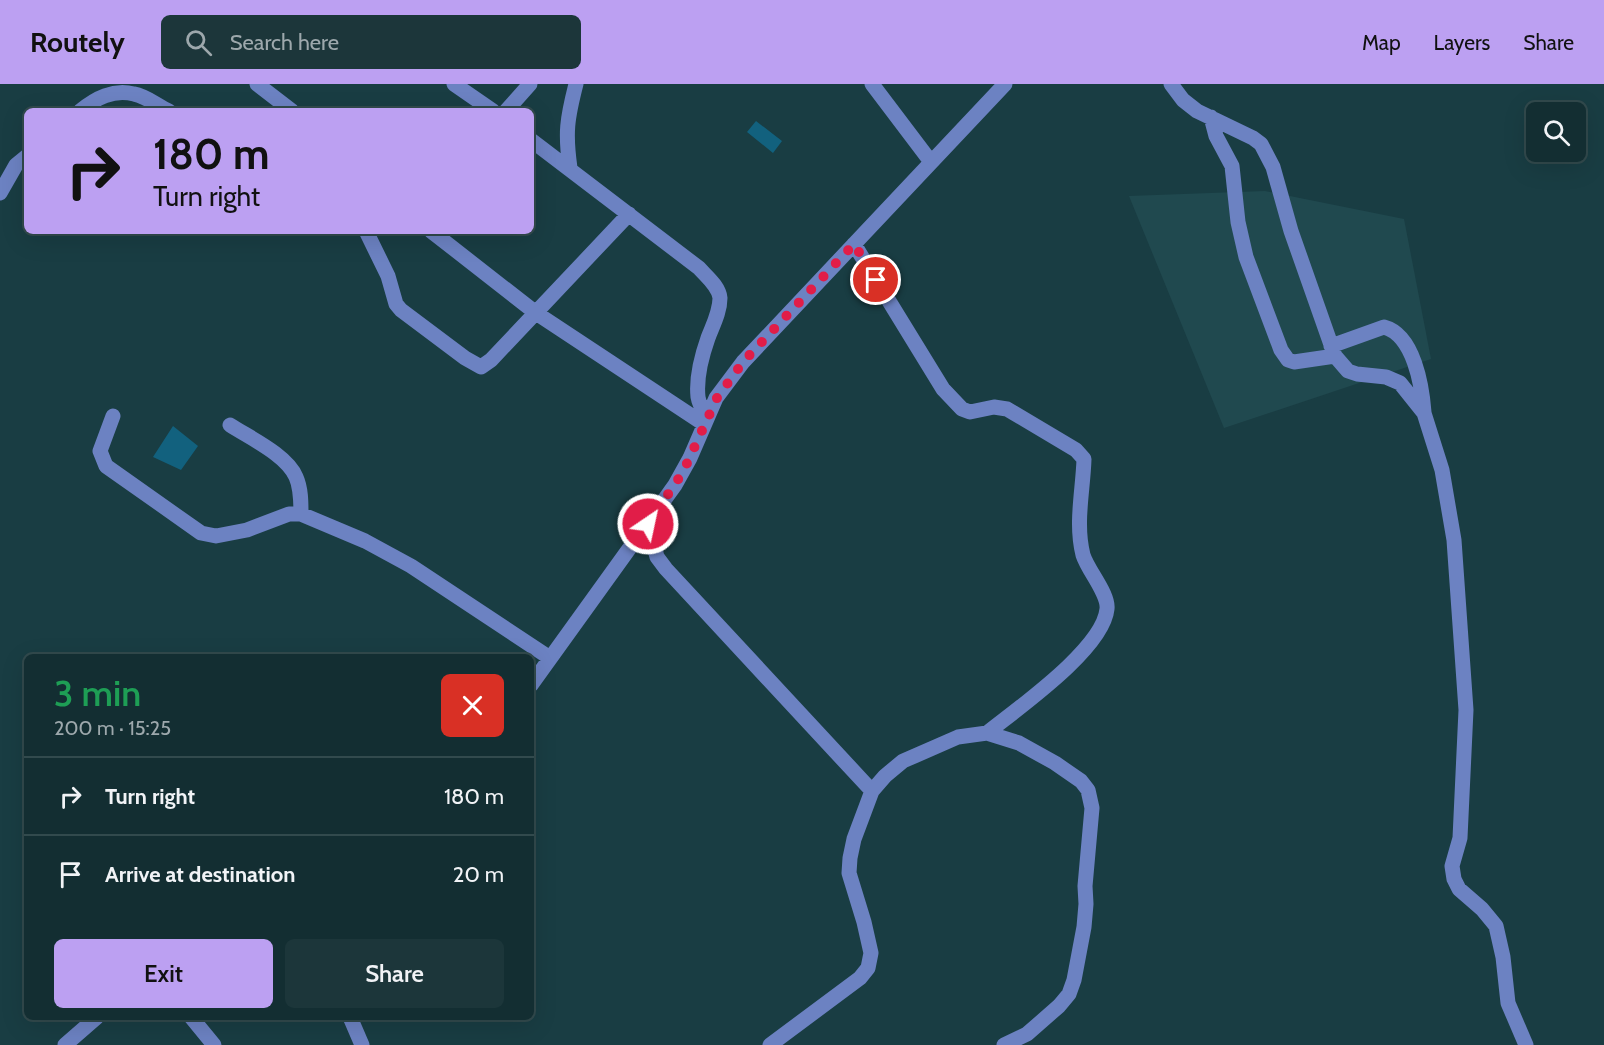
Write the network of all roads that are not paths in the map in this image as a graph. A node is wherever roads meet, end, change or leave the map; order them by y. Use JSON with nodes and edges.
{"nodes":[{"id":1,"x":257,"y":84,"type":"edge"},
{"id":2,"x":454,"y":84,"type":"edge"},
{"id":3,"x":530,"y":84,"type":"edge"},
{"id":4,"x":576,"y":84,"type":"edge"},
{"id":5,"x":872,"y":84,"type":"edge"},
{"id":6,"x":1005,"y":84,"type":"edge"},
{"id":7,"x":1171,"y":84,"type":"edge"},
{"id":8,"x":130,"y":89,"type":"edge"},
{"id":9,"x":84,"y":108,"type":"edge"},
{"id":10,"x":164,"y":108,"type":"edge"},
{"id":11,"x":288,"y":108,"type":"edge"},
{"id":12,"x":489,"y":108,"type":"edge"},
{"id":13,"x":509,"y":108,"type":"edge"},
{"id":14,"x":1211,"y":117,"type":"junction"},
{"id":15,"x":534,"y":142,"type":"edge"},
{"id":16,"x":24,"y":158,"type":"edge"},
{"id":17,"x":931,"y":162,"type":"junction"},
{"id":18,"x":570,"y":168,"type":"junction"},
{"id":19,"x":0,"y":193,"type":"edge"},
{"id":20,"x":629,"y":214,"type":"junction"},
{"id":21,"x":367,"y":234,"type":"edge"},
{"id":22,"x":435,"y":234,"type":"edge"},
{"id":23,"x":854,"y":244,"type":"junction"},
{"id":24,"x":536,"y":313,"type":"junction"},
{"id":25,"x":1333,"y":351,"type":"junction"},
{"id":26,"x":1424,"y":413,"type":"junction"},
{"id":27,"x":113,"y":416,"type":"dead end"},
{"id":28,"x":705,"y":421,"type":"junction"},
{"id":29,"x":230,"y":425,"type":"dead end"},
{"id":30,"x":301,"y":514,"type":"junction"},
{"id":31,"x":648,"y":524,"type":"junction"},
{"id":32,"x":550,"y":658,"type":"junction"},
{"id":33,"x":534,"y":681,"type":"edge"},
{"id":34,"x":987,"y":733,"type":"junction"},
{"id":35,"x":872,"y":791,"type":"junction"},
{"id":36,"x":94,"y":1020,"type":"edge"},
{"id":37,"x":193,"y":1020,"type":"edge"},
{"id":38,"x":351,"y":1020,"type":"edge"},
{"id":39,"x":65,"y":1045,"type":"edge"},
{"id":40,"x":214,"y":1045,"type":"edge"},
{"id":41,"x":362,"y":1045,"type":"edge"},
{"id":42,"x":770,"y":1045,"type":"edge"},
{"id":43,"x":1004,"y":1045,"type":"edge"},
{"id":44,"x":1526,"y":1045,"type":"edge"}],
"edges":[{"from":1,"to":11,"type":"street"},
{"from":2,"to":12,"type":"street"},
{"from":3,"to":13,"type":"street"},
{"from":4,"to":18,"type":"street"},
{"from":5,"to":17,"type":"street"},
{"from":6,"to":17,"type":"street"},
{"from":7,"to":14,"type":"street"},
{"from":8,"to":9,"type":"street"},
{"from":8,"to":10,"type":"street"},
{"from":14,"to":25,"type":"street"},
{"from":14,"to":25,"type":"street"},
{"from":15,"to":18,"type":"street"},
{"from":16,"to":19,"type":"street"},
{"from":17,"to":23,"type":"street"},
{"from":18,"to":20,"type":"street"},
{"from":20,"to":24,"type":"street"},
{"from":20,"to":28,"type":"street"},
{"from":21,"to":24,"type":"street"},
{"from":22,"to":24,"type":"street"},
{"from":23,"to":28,"type":"street"},
{"from":23,"to":34,"type":"street"},
{"from":24,"to":28,"type":"street"},
{"from":25,"to":26,"type":"street"},
{"from":25,"to":26,"type":"street"},
{"from":26,"to":44,"type":"street"},
{"from":27,"to":30,"type":"street"},
{"from":28,"to":31,"type":"street"},
{"from":29,"to":30,"type":"street"},
{"from":30,"to":32,"type":"street"},
{"from":31,"to":32,"type":"street"},
{"from":31,"to":35,"type":"street"},
{"from":32,"to":33,"type":"street"},
{"from":34,"to":35,"type":"street"},
{"from":34,"to":43,"type":"street"},
{"from":35,"to":42,"type":"street"},
{"from":36,"to":39,"type":"street"},
{"from":37,"to":40,"type":"street"},
{"from":38,"to":41,"type":"street"}]}
